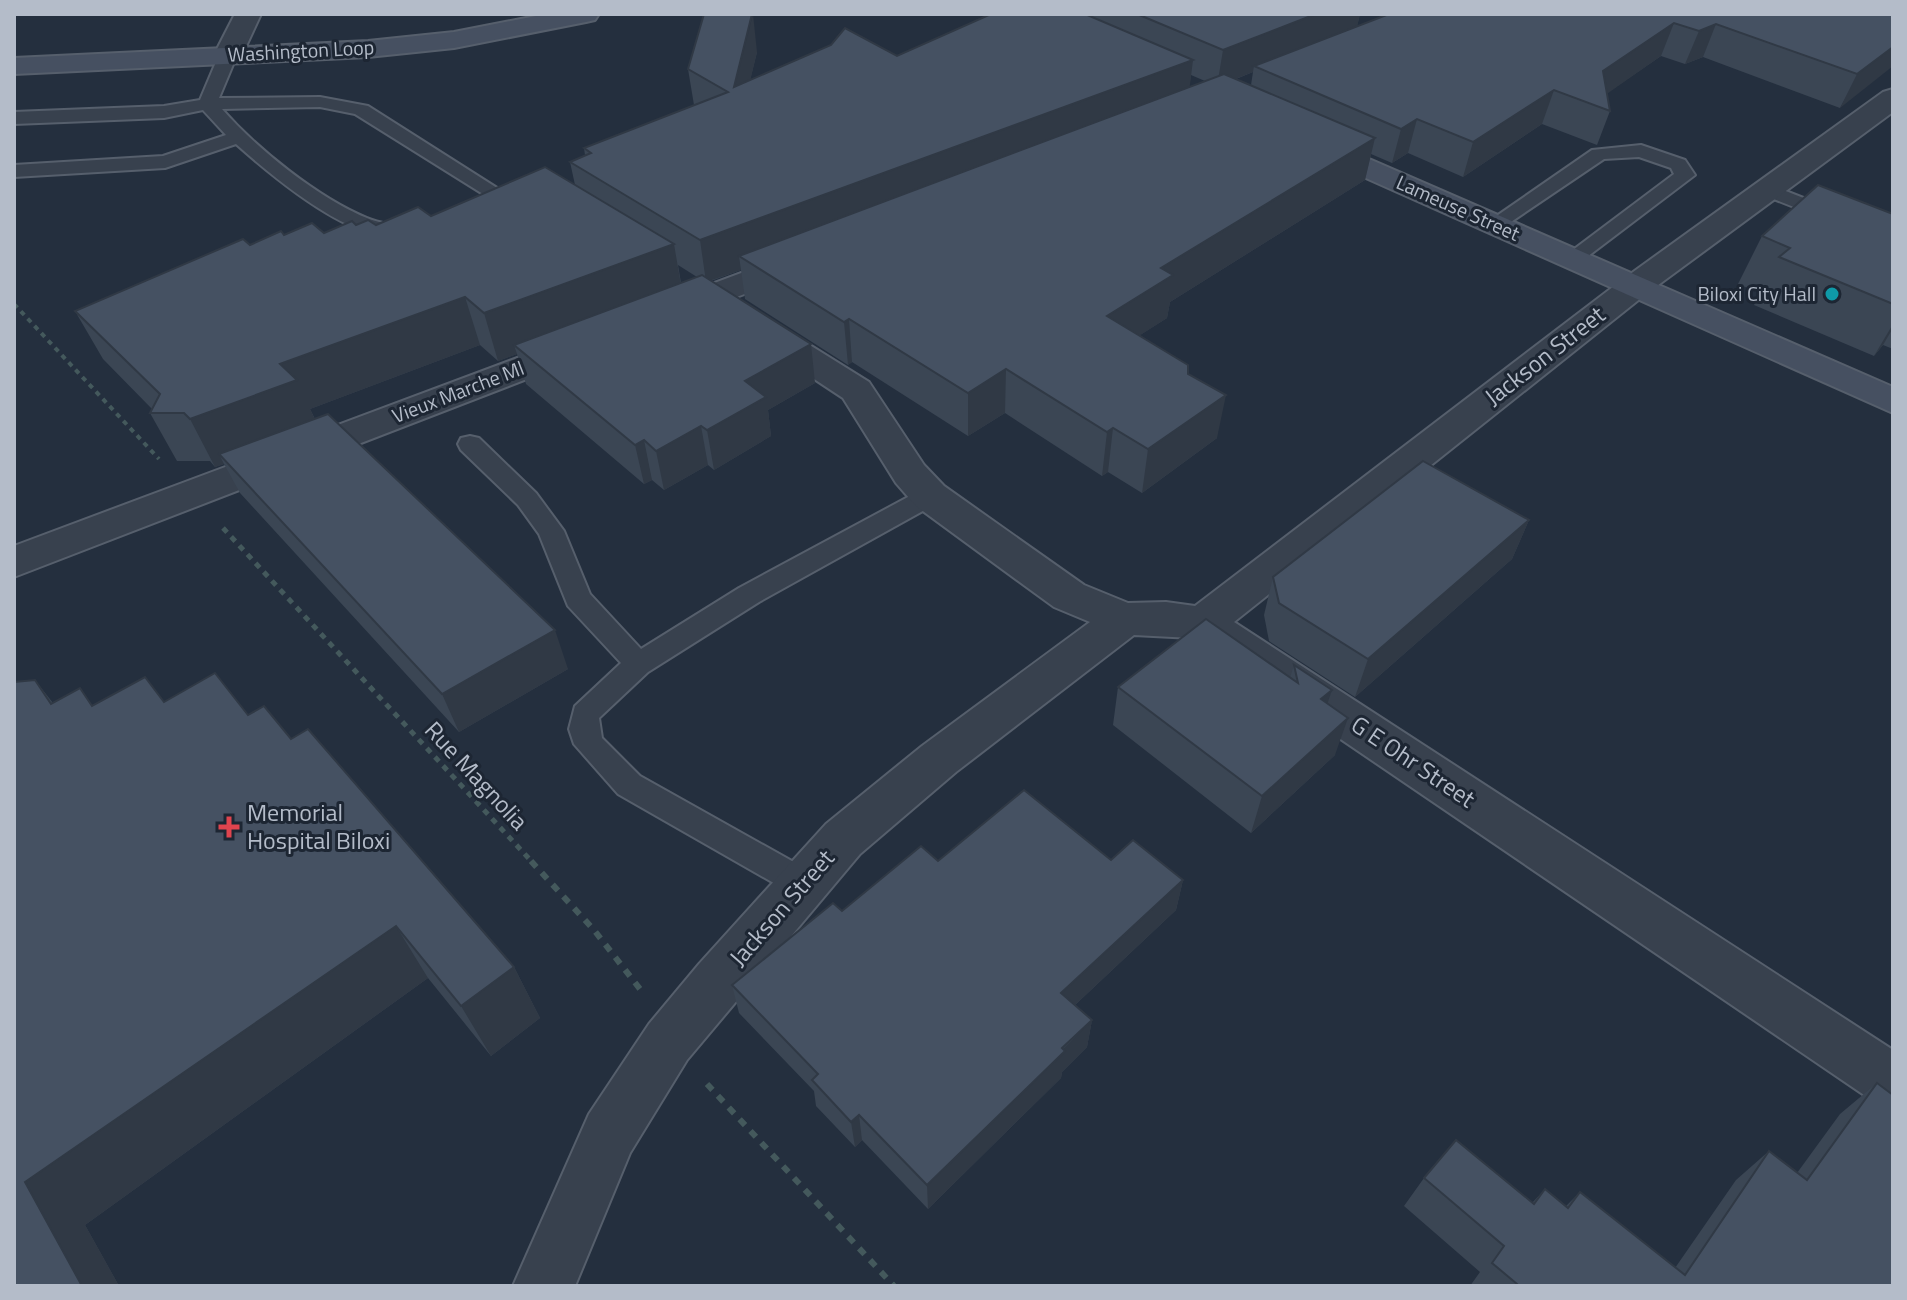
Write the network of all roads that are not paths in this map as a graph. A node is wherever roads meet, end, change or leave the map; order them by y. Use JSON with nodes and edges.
{"nodes":[{"id":1,"x":248,"y":14,"type":"edge"},
{"id":2,"x":526,"y":14,"type":"edge"},
{"id":3,"x":586,"y":14,"type":"edge"},
{"id":4,"x":232,"y":47,"type":"junction"},
{"id":5,"x":14,"y":50,"type":"edge"},
{"id":6,"x":14,"y":66,"type":"edge"},
{"id":7,"x":1893,"y":98,"type":"edge"},
{"id":8,"x":207,"y":104,"type":"junction"},
{"id":9,"x":14,"y":118,"type":"edge"},
{"id":10,"x":1286,"y":132,"type":"edge"},
{"id":11,"x":239,"y":137,"type":"junction"},
{"id":12,"x":14,"y":171,"type":"edge"},
{"id":13,"x":1768,"y":190,"type":"junction"},
{"id":14,"x":532,"y":192,"type":"edge"},
{"id":15,"x":506,"y":200,"type":"junction"},
{"id":16,"x":483,"y":213,"type":"edge"},
{"id":17,"x":1495,"y":224,"type":"junction"},
{"id":18,"x":422,"y":234,"type":"edge"},
{"id":19,"x":1893,"y":240,"type":"edge"},
{"id":20,"x":827,"y":251,"type":"edge"},
{"id":21,"x":1572,"y":259,"type":"junction"},
{"id":22,"x":1634,"y":287,"type":"junction"},
{"id":23,"x":698,"y":288,"type":"junction"},
{"id":24,"x":1893,"y":401,"type":"edge"},
{"id":25,"x":470,"y":444,"type":"dead end"},
{"id":26,"x":930,"y":496,"type":"junction"},
{"id":27,"x":14,"y":562,"type":"edge"},
{"id":28,"x":1125,"y":619,"type":"junction"},
{"id":29,"x":1203,"y":623,"type":"junction"},
{"id":30,"x":638,"y":664,"type":"junction"},
{"id":31,"x":804,"y":884,"type":"junction"},
{"id":32,"x":1893,"y":1082,"type":"edge"},
{"id":33,"x":544,"y":1286,"type":"edge"}],
"edges":[{"from":1,"to":4,"type":"street"},
{"from":2,"to":4,"type":"main road","name":"Washington Loop"},
{"from":3,"to":4,"type":"main road","name":"Washington Loop"},
{"from":4,"to":5,"type":"main road","name":"Washington Loop"},
{"from":4,"to":6,"type":"main road","name":"Washington Loop"},
{"from":4,"to":8,"type":"lane"},
{"from":7,"to":13,"type":"street","name":"Jackson Street"},
{"from":8,"to":9,"type":"lane"},
{"from":8,"to":11,"type":"lane"},
{"from":8,"to":15,"type":"lane"},
{"from":10,"to":17,"type":"main road","name":"Lameuse Street"},
{"from":11,"to":12,"type":"lane"},
{"from":11,"to":18,"type":"lane"},
{"from":13,"to":19,"type":"lane"},
{"from":13,"to":22,"type":"street","name":"Jackson Street"},
{"from":14,"to":15,"type":"lane"},
{"from":15,"to":16,"type":"lane"},
{"from":17,"to":21,"type":"main road","name":"Lameuse Street"},
{"from":17,"to":21,"type":"lane"},
{"from":20,"to":23,"type":"street","name":"Vieux Marche Ml"},
{"from":21,"to":22,"type":"main road","name":"Lameuse Street"},
{"from":22,"to":24,"type":"main road","name":"Lameuse Street"},
{"from":22,"to":29,"type":"street","name":"Jackson Street"},
{"from":23,"to":26,"type":"street","name":"G E Ohr Street"},
{"from":23,"to":27,"type":"street","name":"Vieux Marche Ml"},
{"from":25,"to":30,"type":"lane"},
{"from":26,"to":28,"type":"street","name":"G E Ohr Street"},
{"from":26,"to":30,"type":"lane"},
{"from":28,"to":29,"type":"street","name":"G E Ohr Street"},
{"from":28,"to":31,"type":"street","name":"Jackson Street"},
{"from":29,"to":32,"type":"street","name":"G E Ohr Street"},
{"from":30,"to":31,"type":"lane"},
{"from":31,"to":33,"type":"street","name":"Jackson Street"}]}
